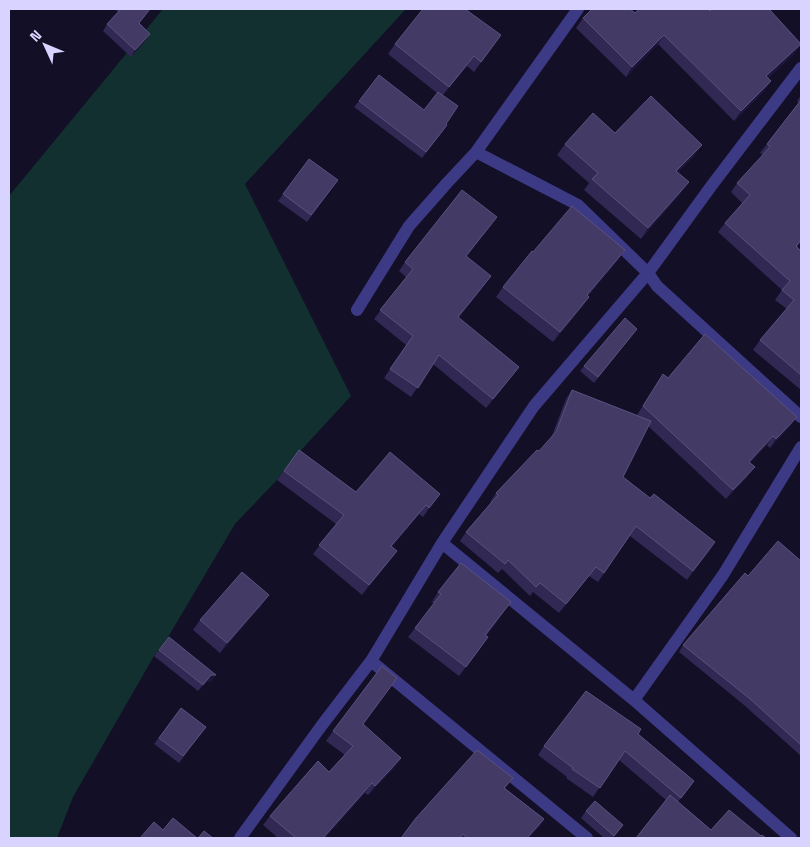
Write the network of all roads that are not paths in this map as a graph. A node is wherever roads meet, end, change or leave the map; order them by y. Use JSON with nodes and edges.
{"nodes":[{"id":1,"x":578,"y":9,"type":"edge"},
{"id":2,"x":801,"y":68,"type":"edge"},
{"id":3,"x":476,"y":152,"type":"junction"},
{"id":4,"x":648,"y":273,"type":"junction"},
{"id":5,"x":357,"y":310,"type":"dead end"},
{"id":6,"x":801,"y":417,"type":"edge"},
{"id":7,"x":801,"y":446,"type":"edge"},
{"id":8,"x":442,"y":543,"type":"junction"},
{"id":9,"x":371,"y":661,"type":"junction"},
{"id":10,"x":634,"y":700,"type":"junction"},
{"id":11,"x":240,"y":838,"type":"edge"},
{"id":12,"x":587,"y":838,"type":"edge"},
{"id":13,"x":790,"y":838,"type":"edge"}],
"edges":[{"from":1,"to":3,"type":"street"},
{"from":2,"to":4,"type":"street"},
{"from":3,"to":4,"type":"street"},
{"from":3,"to":5,"type":"street"},
{"from":4,"to":6,"type":"street"},
{"from":4,"to":8,"type":"street"},
{"from":7,"to":10,"type":"street"},
{"from":8,"to":9,"type":"street"},
{"from":8,"to":10,"type":"street"},
{"from":9,"to":11,"type":"street"},
{"from":9,"to":12,"type":"street"},
{"from":10,"to":13,"type":"street"}]}
